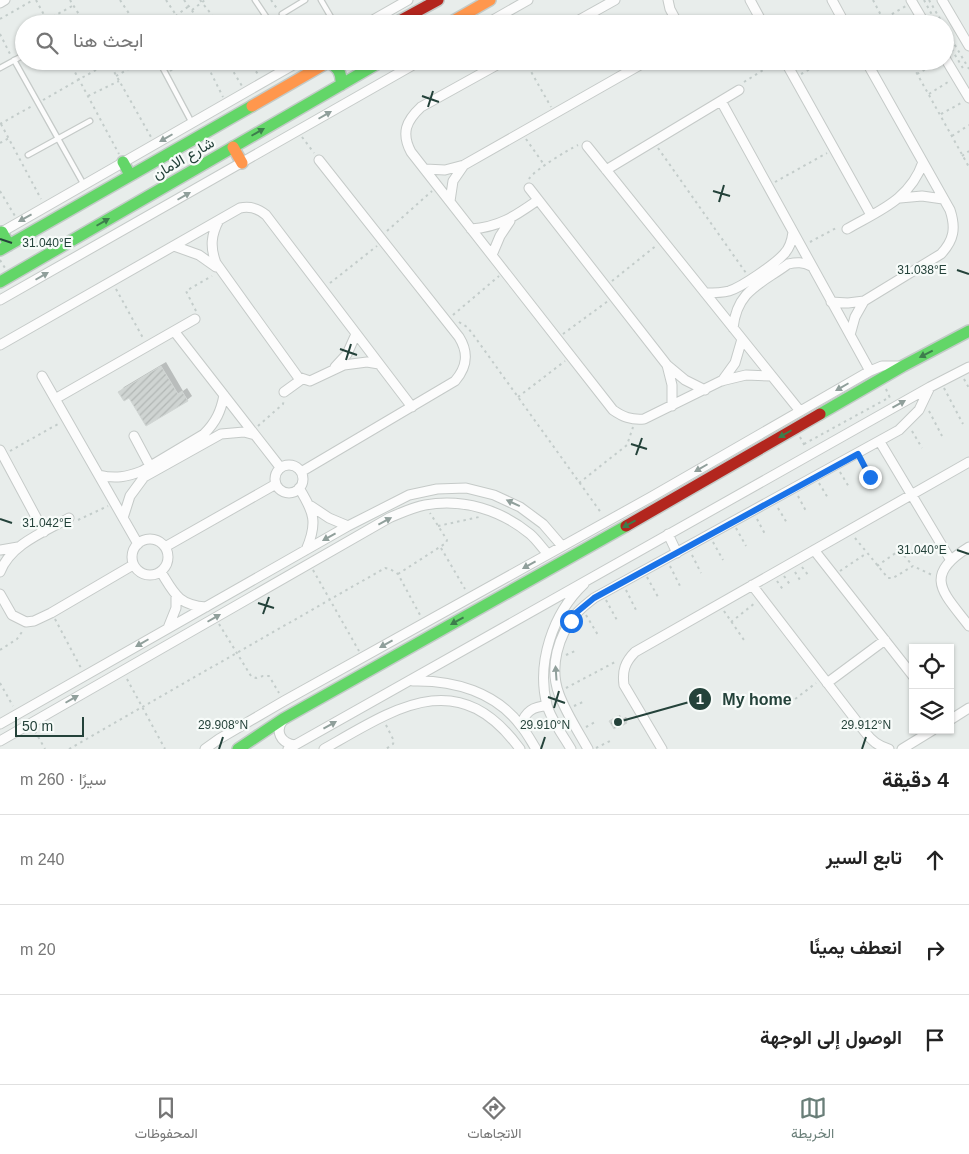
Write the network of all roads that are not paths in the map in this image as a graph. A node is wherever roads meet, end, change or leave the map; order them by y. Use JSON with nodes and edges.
{"nodes":[{"id":1,"x":5,"y":0,"type":"edge"},
{"id":2,"x":255,"y":0,"type":"edge"},
{"id":3,"x":306,"y":0,"type":"edge"},
{"id":4,"x":321,"y":0,"type":"edge"},
{"id":5,"x":408,"y":0,"type":"edge"},
{"id":6,"x":438,"y":0,"type":"edge"},
{"id":7,"x":490,"y":0,"type":"edge"},
{"id":8,"x":528,"y":0,"type":"edge"},
{"id":9,"x":614,"y":0,"type":"edge"},
{"id":10,"x":661,"y":0,"type":"edge"},
{"id":11,"x":750,"y":0,"type":"edge"},
{"id":12,"x":832,"y":0,"type":"edge"},
{"id":13,"x":942,"y":0,"type":"edge"},
{"id":14,"x":912,"y":1,"type":"edge"},
{"id":15,"x":0,"y":3,"type":"edge"},
{"id":16,"x":669,"y":4,"type":"edge"},
{"id":17,"x":281,"y":14,"type":"road end"},
{"id":18,"x":266,"y":15,"type":"edge"},
{"id":19,"x":330,"y":15,"type":"edge"},
{"id":20,"x":382,"y":15,"type":"edge"},
{"id":21,"x":410,"y":15,"type":"edge"},
{"id":22,"x":464,"y":15,"type":"edge"},
{"id":23,"x":502,"y":15,"type":"edge"},
{"id":24,"x":588,"y":15,"type":"edge"},
{"id":25,"x":758,"y":15,"type":"edge"},
{"id":26,"x":840,"y":15,"type":"edge"},
{"id":27,"x":920,"y":15,"type":"edge"},
{"id":28,"x":951,"y":15,"type":"edge"},
{"id":29,"x":954,"y":20,"type":"edge"},
{"id":30,"x":968,"y":44,"type":"edge"},
{"id":31,"x":14,"y":60,"type":"edge"},
{"id":32,"x":0,"y":68,"type":"edge"},
{"id":33,"x":20,"y":70,"type":"edge"},
{"id":34,"x":164,"y":70,"type":"edge"},
{"id":35,"x":284,"y":70,"type":"edge"},
{"id":36,"x":315,"y":70,"type":"edge"},
{"id":37,"x":340,"y":70,"type":"edge"},
{"id":38,"x":367,"y":70,"type":"edge"},
{"id":39,"x":404,"y":70,"type":"edge"},
{"id":40,"x":488,"y":70,"type":"edge"},
{"id":41,"x":631,"y":70,"type":"edge"},
{"id":42,"x":789,"y":70,"type":"edge"},
{"id":43,"x":871,"y":70,"type":"edge"},
{"id":44,"x":953,"y":70,"type":"edge"},
{"id":45,"x":341,"y":85,"type":"junction"},
{"id":46,"x":739,"y":90,"type":"road end"},
{"id":47,"x":969,"y":98,"type":"edge"},
{"id":48,"x":721,"y":101,"type":"junction"},
{"id":49,"x":90,"y":121,"type":"dead end"},
{"id":50,"x":192,"y":123,"type":"junction"},
{"id":51,"x":58,"y":139,"type":"junction"},
{"id":52,"x":233,"y":146,"type":"junction"},
{"id":53,"x":587,"y":146,"type":"road end"},
{"id":54,"x":28,"y":155,"type":"dead end"},
{"id":55,"x":319,"y":160,"type":"road end"},
{"id":56,"x":123,"y":162,"type":"junction"},
{"id":57,"x":923,"y":162,"type":"junction"},
{"id":58,"x":242,"y":163,"type":"junction"},
{"id":59,"x":464,"y":164,"type":"junction"},
{"id":60,"x":425,"y":170,"type":"junction"},
{"id":61,"x":606,"y":170,"type":"junction"},
{"id":62,"x":130,"y":175,"type":"junction"},
{"id":63,"x":84,"y":185,"type":"junction"},
{"id":64,"x":529,"y":188,"type":"road end"},
{"id":65,"x":900,"y":198,"type":"junction"},
{"id":66,"x":943,"y":199,"type":"junction"},
{"id":67,"x":538,"y":200,"type":"junction"},
{"id":68,"x":450,"y":201,"type":"junction"},
{"id":69,"x":871,"y":215,"type":"junction"},
{"id":70,"x":512,"y":218,"type":"junction"},
{"id":71,"x":219,"y":220,"type":"junction"},
{"id":72,"x":471,"y":229,"type":"junction"},
{"id":73,"x":847,"y":229,"type":"road end"},
{"id":74,"x":793,"y":232,"type":"junction"},
{"id":75,"x":1,"y":233,"type":"edge"},
{"id":76,"x":174,"y":246,"type":"junction"},
{"id":77,"x":4,"y":247,"type":"edge"},
{"id":78,"x":492,"y":255,"type":"junction"},
{"id":79,"x":811,"y":266,"type":"junction"},
{"id":80,"x":220,"y":271,"type":"junction"},
{"id":81,"x":0,"y":282,"type":"edge"},
{"id":82,"x":705,"y":293,"type":"junction"},
{"id":83,"x":0,"y":300,"type":"edge"},
{"id":84,"x":864,"y":301,"type":"junction"},
{"id":85,"x":831,"y":302,"type":"junction"},
{"id":86,"x":195,"y":319,"type":"road end"},
{"id":87,"x":733,"y":328,"type":"junction"},
{"id":88,"x":174,"y":331,"type":"junction"},
{"id":89,"x":968,"y":332,"type":"edge"},
{"id":90,"x":356,"y":334,"type":"junction"},
{"id":91,"x":850,"y":335,"type":"junction"},
{"id":92,"x":742,"y":339,"type":"junction"},
{"id":93,"x":0,"y":345,"type":"edge"},
{"id":94,"x":379,"y":364,"type":"junction"},
{"id":95,"x":667,"y":365,"type":"junction"},
{"id":96,"x":902,"y":366,"type":"junction"},
{"id":97,"x":969,"y":367,"type":"edge"},
{"id":98,"x":333,"y":369,"type":"junction"},
{"id":99,"x":870,"y":371,"type":"junction"},
{"id":100,"x":42,"y":376,"type":"dead end"},
{"id":101,"x":771,"y":376,"type":"junction"},
{"id":102,"x":302,"y":379,"type":"junction"},
{"id":103,"x":721,"y":381,"type":"junction"},
{"id":104,"x":930,"y":387,"type":"junction"},
{"id":105,"x":705,"y":390,"type":"junction"},
{"id":106,"x":284,"y":392,"type":"road end"},
{"id":107,"x":224,"y":396,"type":"junction"},
{"id":108,"x":55,"y":399,"type":"junction"},
{"id":109,"x":672,"y":406,"type":"junction"},
{"id":110,"x":412,"y":407,"type":"junction"},
{"id":111,"x":800,"y":411,"type":"junction"},
{"id":112,"x":253,"y":433,"type":"junction"},
{"id":113,"x":134,"y":436,"type":"dead end"},
{"id":114,"x":880,"y":442,"type":"junction"},
{"id":115,"x":1,"y":453,"type":"edge"},
{"id":116,"x":969,"y":462,"type":"edge"},
{"id":117,"x":150,"y":466,"type":"junction"},
{"id":118,"x":280,"y":467,"type":"junction"},
{"id":119,"x":301,"y":472,"type":"junction"},
{"id":120,"x":99,"y":476,"type":"junction"},
{"id":121,"x":276,"y":484,"type":"junction"},
{"id":122,"x":299,"y":488,"type":"junction"},
{"id":123,"x":912,"y":495,"type":"junction"},
{"id":124,"x":651,"y":497,"type":"junction"},
{"id":125,"x":311,"y":506,"type":"junction"},
{"id":126,"x":658,"y":508,"type":"junction"},
{"id":127,"x":69,"y":518,"type":"road end"},
{"id":128,"x":123,"y":518,"type":"junction"},
{"id":129,"x":348,"y":526,"type":"junction"},
{"id":130,"x":44,"y":532,"type":"junction"},
{"id":131,"x":668,"y":534,"type":"junction"},
{"id":132,"x":138,"y":544,"type":"junction"},
{"id":133,"x":20,"y":546,"type":"junction"},
{"id":134,"x":562,"y":546,"type":"junction"},
{"id":135,"x":969,"y":547,"type":"edge"},
{"id":136,"x":165,"y":548,"type":"junction"},
{"id":137,"x":0,"y":550,"type":"edge"},
{"id":138,"x":306,"y":550,"type":"junction"},
{"id":139,"x":814,"y":550,"type":"junction"},
{"id":140,"x":677,"y":553,"type":"junction"},
{"id":141,"x":548,"y":554,"type":"junction"},
{"id":142,"x":950,"y":559,"type":"junction"},
{"id":143,"x":133,"y":565,"type":"junction"},
{"id":144,"x":0,"y":572,"type":"edge"},
{"id":145,"x":161,"y":572,"type":"junction"},
{"id":146,"x":595,"y":575,"type":"junction"},
{"id":147,"x":752,"y":585,"type":"junction"},
{"id":148,"x":479,"y":593,"type":"junction"},
{"id":149,"x":0,"y":594,"type":"edge"},
{"id":150,"x":176,"y":597,"type":"junction"},
{"id":151,"x":485,"y":605,"type":"junction"},
{"id":152,"x":206,"y":607,"type":"junction"},
{"id":153,"x":969,"y":624,"type":"edge"},
{"id":154,"x":168,"y":628,"type":"junction"},
{"id":155,"x":885,"y":640,"type":"junction"},
{"id":156,"x":909,"y":671,"type":"edge"},
{"id":157,"x":825,"y":680,"type":"junction"},
{"id":158,"x":411,"y":681,"type":"junction"},
{"id":159,"x":547,"y":706,"type":"junction"},
{"id":160,"x":969,"y":708,"type":"edge"},
{"id":161,"x":954,"y":717,"type":"edge"},
{"id":162,"x":283,"y":719,"type":"junction"},
{"id":163,"x":0,"y":724,"type":"edge"},
{"id":164,"x":521,"y":725,"type":"junction"},
{"id":165,"x":579,"y":733,"type":"junction"},
{"id":166,"x":926,"y":734,"type":"edge"},
{"id":167,"x":0,"y":741,"type":"edge"},
{"id":168,"x":341,"y":745,"type":"edge"},
{"id":169,"x":569,"y":746,"type":"edge"},
{"id":170,"x":291,"y":747,"type":"edge"},
{"id":171,"x":205,"y":749,"type":"edge"},
{"id":172,"x":242,"y":749,"type":"edge"},
{"id":173,"x":325,"y":749,"type":"edge"},
{"id":174,"x":520,"y":749,"type":"edge"},
{"id":175,"x":536,"y":749,"type":"edge"},
{"id":176,"x":588,"y":749,"type":"edge"},
{"id":177,"x":662,"y":749,"type":"edge"},
{"id":178,"x":889,"y":749,"type":"edge"},
{"id":179,"x":902,"y":749,"type":"edge"}],
"edges":[{"from":1,"to":15,"type":"street"},
{"from":2,"to":18,"type":"lane"},
{"from":3,"to":17,"type":"lane"},
{"from":4,"to":19,"type":"lane"},
{"from":5,"to":20,"type":"street"},
{"from":6,"to":21,"type":"street"},
{"from":7,"to":22,"type":"street"},
{"from":8,"to":23,"type":"street"},
{"from":9,"to":24,"type":"street"},
{"from":10,"to":16,"type":"street"},
{"from":11,"to":25,"type":"street"},
{"from":12,"to":26,"type":"street"},
{"from":13,"to":28,"type":"street"},
{"from":14,"to":27,"type":"street"},
{"from":29,"to":30,"type":"street"},
{"from":31,"to":32,"type":"lane"},
{"from":33,"to":51,"type":"lane"},
{"from":34,"to":50,"type":"lane"},
{"from":35,"to":50,"type":"street"},
{"from":36,"to":62,"type":"street","name":"شارع الامان"},
{"from":37,"to":45,"type":"street"},
{"from":38,"to":45,"type":"street","name":"شارع الامان"},
{"from":58,"to":39,"type":"street","one_way":true},
{"from":40,"to":60,"type":"street"},
{"from":41,"to":59,"type":"street"},
{"from":42,"to":69,"type":"street"},
{"from":43,"to":57,"type":"street"},
{"from":44,"to":47,"type":"street"},
{"from":52,"to":45,"type":"street","name":"شارع الامان","one_way":true},
{"from":46,"to":48,"type":"street"},
{"from":48,"to":61,"type":"street"},
{"from":48,"to":74,"type":"street"},
{"from":49,"to":51,"type":"lane"},
{"from":50,"to":56,"type":"street","one_way":true},
{"from":51,"to":54,"type":"lane"},
{"from":51,"to":63,"type":"lane"},
{"from":52,"to":58,"type":"street"},
{"from":81,"to":52,"type":"street","name":"شارع الامان","one_way":true},
{"from":53,"to":61,"type":"street"},
{"from":55,"to":110,"type":"street"},
{"from":56,"to":62,"type":"street"},
{"from":56,"to":63,"type":"street"},
{"from":57,"to":65,"type":"street"},
{"from":57,"to":66,"type":"street"},
{"from":83,"to":58,"type":"street","one_way":true},
{"from":59,"to":60,"type":"street"},
{"from":59,"to":68,"type":"street"},
{"from":60,"to":68,"type":"street"},
{"from":61,"to":82,"type":"street"},
{"from":62,"to":77,"type":"street","name":"شارع الامان"},
{"from":63,"to":75,"type":"street","one_way":true},
{"from":64,"to":67,"type":"street"},
{"from":65,"to":66,"type":"street"},
{"from":65,"to":69,"type":"street"},
{"from":66,"to":84,"type":"street"},
{"from":67,"to":70,"type":"street"},
{"from":67,"to":95,"type":"street"},
{"from":68,"to":72,"type":"street"},
{"from":69,"to":73,"type":"street"},
{"from":70,"to":72,"type":"street"},
{"from":70,"to":78,"type":"street"},
{"from":71,"to":76,"type":"street"},
{"from":71,"to":80,"type":"street"},
{"from":71,"to":90,"type":"street"},
{"from":72,"to":78,"type":"street"},
{"from":74,"to":79,"type":"street"},
{"from":74,"to":82,"type":"street"},
{"from":75,"to":77,"type":"street"},
{"from":76,"to":80,"type":"street"},
{"from":76,"to":93,"type":"street"},
{"from":78,"to":109,"type":"street"},
{"from":79,"to":85,"type":"street"},
{"from":79,"to":87,"type":"street"},
{"from":80,"to":102,"type":"street"},
{"from":82,"to":87,"type":"street"},
{"from":84,"to":85,"type":"street"},
{"from":84,"to":91,"type":"street"},
{"from":85,"to":91,"type":"street"},
{"from":86,"to":88,"type":"street"},
{"from":87,"to":92,"type":"street"},
{"from":88,"to":107,"type":"street"},
{"from":88,"to":108,"type":"street"},
{"from":89,"to":96,"type":"street","one_way":true},
{"from":90,"to":94,"type":"street"},
{"from":90,"to":98,"type":"street"},
{"from":91,"to":99,"type":"street"},
{"from":92,"to":101,"type":"street"},
{"from":92,"to":103,"type":"street"},
{"from":94,"to":98,"type":"street"},
{"from":94,"to":110,"type":"street"},
{"from":95,"to":105,"type":"street"},
{"from":95,"to":109,"type":"street"},
{"from":96,"to":99,"type":"street"},
{"from":96,"to":126,"type":"street","one_way":true},
{"from":97,"to":104,"type":"street"},
{"from":98,"to":102,"type":"street"},
{"from":99,"to":111,"type":"street","one_way":true},
{"from":100,"to":108,"type":"street"},
{"from":101,"to":103,"type":"street"},
{"from":101,"to":111,"type":"street"},
{"from":102,"to":106,"type":"street"},
{"from":103,"to":105,"type":"street"},
{"from":104,"to":114,"type":"street"},
{"from":131,"to":104,"type":"street","one_way":true},
{"from":105,"to":109,"type":"street"},
{"from":107,"to":112,"type":"street"},
{"from":107,"to":117,"type":"street"},
{"from":108,"to":120,"type":"street"},
{"from":110,"to":119,"type":"street"},
{"from":111,"to":124,"type":"street","one_way":true},
{"from":112,"to":118,"type":"street"},
{"from":112,"to":128,"type":"street"},
{"from":113,"to":117,"type":"street"},
{"from":114,"to":123,"type":"street"},
{"from":114,"to":140,"type":"street"},
{"from":115,"to":130,"type":"street"},
{"from":116,"to":123,"type":"street"},
{"from":117,"to":120,"type":"street"},
{"from":118,"to":119,"type":"street"},
{"from":118,"to":121,"type":"street"},
{"from":119,"to":122,"type":"street"},
{"from":120,"to":128,"type":"street"},
{"from":121,"to":122,"type":"street"},
{"from":121,"to":136,"type":"street"},
{"from":122,"to":125,"type":"street"},
{"from":123,"to":139,"type":"street"},
{"from":123,"to":142,"type":"street"},
{"from":124,"to":126,"type":"street"},
{"from":124,"to":134,"type":"street"},
{"from":125,"to":129,"type":"street"},
{"from":125,"to":138,"type":"street"},
{"from":126,"to":151,"type":"street","one_way":true},
{"from":127,"to":130,"type":"street"},
{"from":128,"to":132,"type":"street"},
{"from":134,"to":129,"type":"street","one_way":true},
{"from":129,"to":138,"type":"street","one_way":true},
{"from":130,"to":133,"type":"street"},
{"from":131,"to":140,"type":"street"},
{"from":131,"to":146,"type":"street"},
{"from":132,"to":136,"type":"street"},
{"from":132,"to":143,"type":"street"},
{"from":133,"to":137,"type":"street"},
{"from":133,"to":144,"type":"street"},
{"from":134,"to":141,"type":"street"},
{"from":135,"to":142,"type":"street"},
{"from":136,"to":145,"type":"street"},
{"from":138,"to":152,"type":"street"},
{"from":139,"to":147,"type":"street"},
{"from":139,"to":155,"type":"street"},
{"from":165,"to":140,"type":"street","one_way":true},
{"from":141,"to":148,"type":"street","one_way":true},
{"from":167,"to":141,"type":"street","one_way":true},
{"from":142,"to":153,"type":"street"},
{"from":143,"to":145,"type":"street"},
{"from":143,"to":149,"type":"street"},
{"from":145,"to":150,"type":"street"},
{"from":146,"to":158,"type":"street"},
{"from":146,"to":159,"type":"street"},
{"from":147,"to":157,"type":"street"},
{"from":147,"to":177,"type":"street"},
{"from":148,"to":151,"type":"street"},
{"from":148,"to":171,"type":"street","one_way":true},
{"from":150,"to":152,"type":"street"},
{"from":150,"to":154,"type":"street"},
{"from":151,"to":162,"type":"street","one_way":true},
{"from":152,"to":154,"type":"street"},
{"from":154,"to":163,"type":"street","one_way":true},
{"from":155,"to":156,"type":"street"},
{"from":155,"to":157,"type":"street"},
{"from":157,"to":178,"type":"street"},
{"from":158,"to":164,"type":"street"},
{"from":170,"to":158,"type":"street","one_way":true},
{"from":159,"to":164,"type":"street"},
{"from":159,"to":169,"type":"street"},
{"from":160,"to":161,"type":"street"},
{"from":162,"to":170,"type":"street"},
{"from":162,"to":172,"type":"street"},
{"from":164,"to":175,"type":"street"},
{"from":165,"to":169,"type":"street"},
{"from":165,"to":176,"type":"street"},
{"from":166,"to":179,"type":"street"},
{"from":168,"to":173,"type":"street"},
{"from":168,"to":174,"type":"street"}]}
